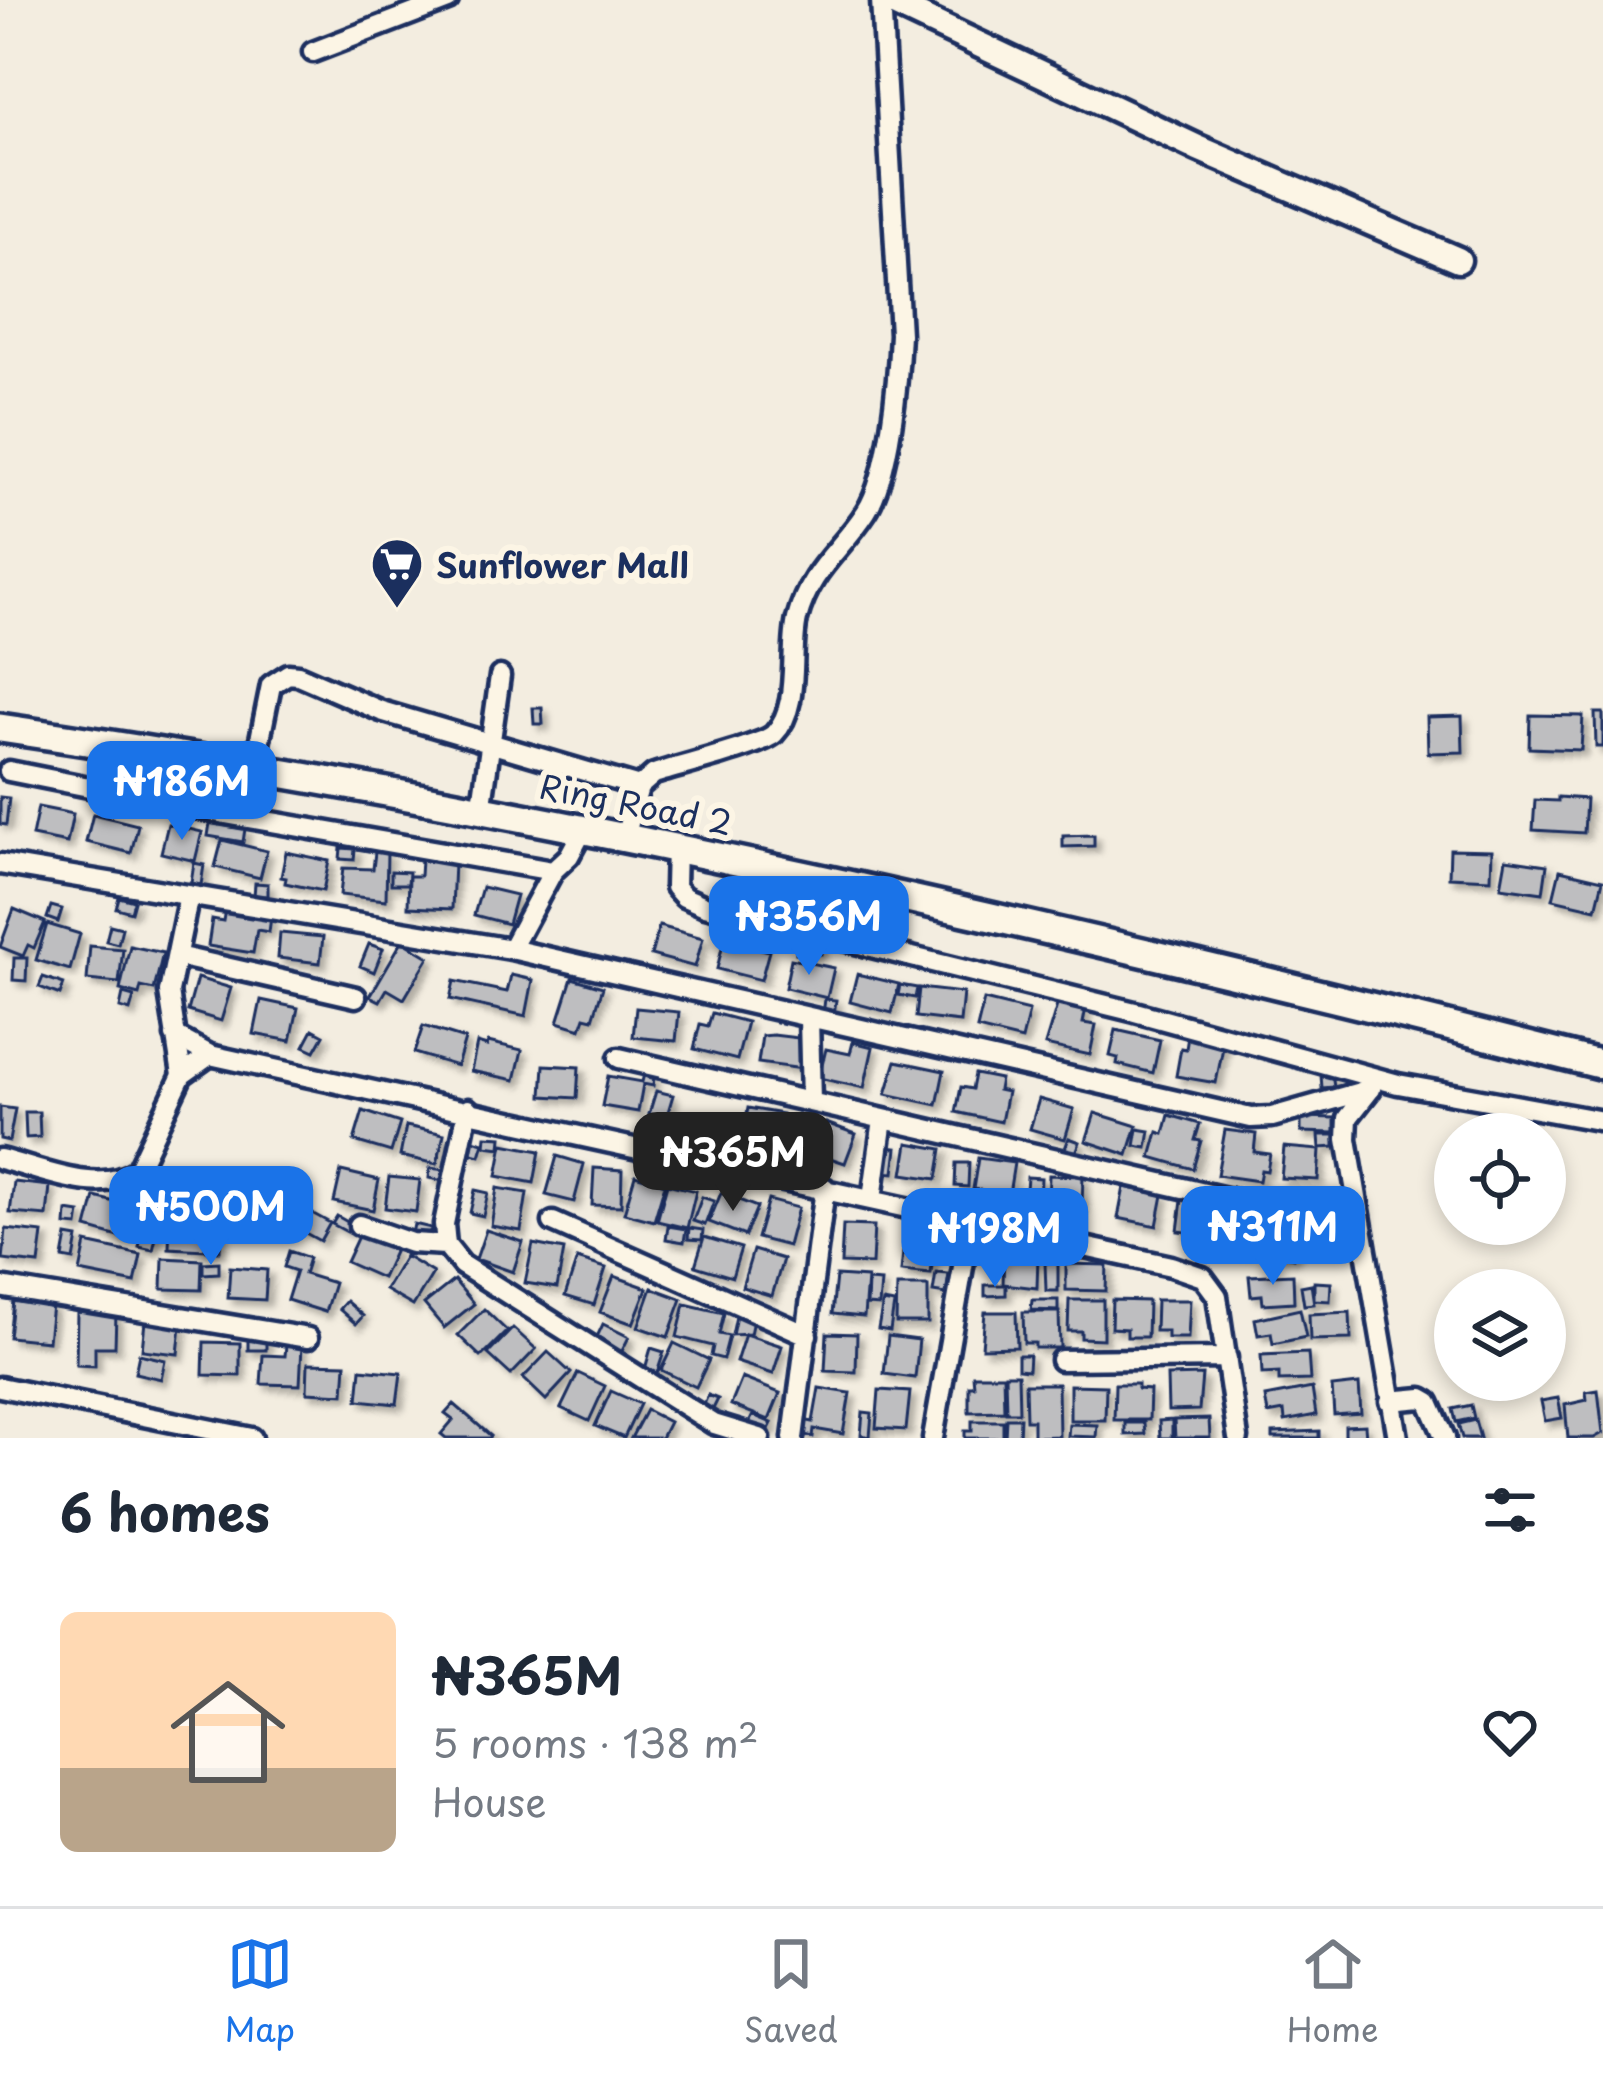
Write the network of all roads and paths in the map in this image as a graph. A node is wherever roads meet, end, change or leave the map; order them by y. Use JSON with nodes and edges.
{"nodes":[{"id":1,"x":448,"y":0,"type":"edge"},
{"id":2,"x":883,"y":0,"type":"edge"},
{"id":3,"x":914,"y":7,"type":"edge"},
{"id":4,"x":314,"y":52,"type":"dead end"},
{"id":5,"x":1458,"y":260,"type":"dead end"},
{"id":6,"x":500,"y":676,"type":"dead end"},
{"id":7,"x":0,"y":728,"type":"edge"},
{"id":8,"x":491,"y":744,"type":"junction"},
{"id":9,"x":254,"y":769,"type":"junction"},
{"id":10,"x":10,"y":771,"type":"dead end"},
{"id":11,"x":639,"y":788,"type":"junction"},
{"id":12,"x":481,"y":811,"type":"junction"},
{"id":13,"x":584,"y":830,"type":"junction"},
{"id":14,"x":625,"y":837,"type":"junction"},
{"id":15,"x":676,"y":846,"type":"junction"},
{"id":16,"x":0,"y":863,"type":"edge"},
{"id":17,"x":553,"y":871,"type":"junction"},
{"id":18,"x":189,"y":895,"type":"junction"},
{"id":19,"x":511,"y":949,"type":"junction"},
{"id":20,"x":177,"y":956,"type":"junction"},
{"id":21,"x":356,"y":997,"type":"dead end"},
{"id":22,"x":809,"y":1018,"type":"junction"},
{"id":23,"x":175,"y":1036,"type":"junction"},
{"id":24,"x":209,"y":1055,"type":"junction"},
{"id":25,"x":620,"y":1058,"type":"dead end"},
{"id":26,"x":1603,"y":1065,"type":"edge"},
{"id":27,"x":182,"y":1075,"type":"junction"},
{"id":28,"x":1398,"y":1084,"type":"junction"},
{"id":29,"x":1371,"y":1089,"type":"junction"},
{"id":30,"x":811,"y":1102,"type":"junction"},
{"id":31,"x":468,"y":1109,"type":"junction"},
{"id":32,"x":884,"y":1119,"type":"junction"},
{"id":33,"x":1603,"y":1121,"type":"edge"},
{"id":34,"x":0,"y":1160,"type":"edge"},
{"id":35,"x":825,"y":1189,"type":"junction"},
{"id":36,"x":872,"y":1199,"type":"junction"},
{"id":37,"x":1248,"y":1203,"type":"dead end"},
{"id":38,"x":971,"y":1221,"type":"junction"},
{"id":39,"x":554,"y":1222,"type":"dead end"},
{"id":40,"x":359,"y":1225,"type":"dead end"},
{"id":41,"x":446,"y":1245,"type":"junction"},
{"id":42,"x":0,"y":1287,"type":"edge"},
{"id":43,"x":807,"y":1335,"type":"junction"},
{"id":44,"x":308,"y":1337,"type":"dead end"},
{"id":45,"x":1227,"y":1358,"type":"junction"},
{"id":46,"x":1060,"y":1360,"type":"dead end"},
{"id":47,"x":0,"y":1387,"type":"edge"},
{"id":48,"x":1390,"y":1402,"type":"junction"},
{"id":49,"x":252,"y":1438,"type":"edge"},
{"id":50,"x":760,"y":1438,"type":"edge"},
{"id":51,"x":793,"y":1438,"type":"edge"},
{"id":52,"x":933,"y":1438,"type":"edge"},
{"id":53,"x":1238,"y":1438,"type":"edge"},
{"id":54,"x":1398,"y":1438,"type":"edge"},
{"id":55,"x":1445,"y":1438,"type":"edge"}],
"edges":[{"from":1,"to":4,"type":"street"},
{"from":2,"to":3,"type":"street"},
{"from":2,"to":11,"type":"street"},
{"from":3,"to":5,"type":"street"},
{"from":6,"to":8,"type":"street"},
{"from":7,"to":9,"type":"main road","name":"Ring Road 2"},
{"from":8,"to":9,"type":"street"},
{"from":8,"to":11,"type":"street"},
{"from":8,"to":12,"type":"street"},
{"from":9,"to":12,"type":"main road","name":"Ring Road 2"},
{"from":10,"to":17,"type":"street"},
{"from":11,"to":14,"type":"street"},
{"from":12,"to":13,"type":"main road","name":"Ring Road 2"},
{"from":13,"to":14,"type":"main road","name":"Ring Road 2"},
{"from":13,"to":17,"type":"street"},
{"from":14,"to":15,"type":"main road","name":"Ring Road 2"},
{"from":15,"to":26,"type":"main road","name":"Ring Road 2"},
{"from":15,"to":28,"type":"street"},
{"from":16,"to":18,"type":"street"},
{"from":17,"to":19,"type":"street"},
{"from":18,"to":19,"type":"street"},
{"from":18,"to":20,"type":"street"},
{"from":19,"to":22,"type":"street"},
{"from":20,"to":21,"type":"street"},
{"from":20,"to":23,"type":"street"},
{"from":22,"to":29,"type":"street"},
{"from":22,"to":30,"type":"street"},
{"from":23,"to":24,"type":"street"},
{"from":23,"to":27,"type":"street"},
{"from":24,"to":27,"type":"street"},
{"from":24,"to":31,"type":"street"},
{"from":25,"to":30,"type":"street"},
{"from":27,"to":34,"type":"street"},
{"from":28,"to":29,"type":"street"},
{"from":28,"to":33,"type":"street"},
{"from":29,"to":48,"type":"street"},
{"from":30,"to":32,"type":"street"},
{"from":31,"to":35,"type":"street"},
{"from":31,"to":41,"type":"street"},
{"from":32,"to":36,"type":"street"},
{"from":32,"to":37,"type":"street"},
{"from":35,"to":36,"type":"street"},
{"from":35,"to":43,"type":"street"},
{"from":36,"to":38,"type":"street"},
{"from":38,"to":45,"type":"street"},
{"from":38,"to":52,"type":"street"},
{"from":39,"to":43,"type":"street"},
{"from":40,"to":41,"type":"street"},
{"from":41,"to":50,"type":"street"},
{"from":42,"to":44,"type":"street"},
{"from":43,"to":51,"type":"street"},
{"from":45,"to":46,"type":"street"},
{"from":45,"to":53,"type":"street"},
{"from":47,"to":49,"type":"street"},
{"from":48,"to":54,"type":"street"},
{"from":48,"to":55,"type":"street"}]}
